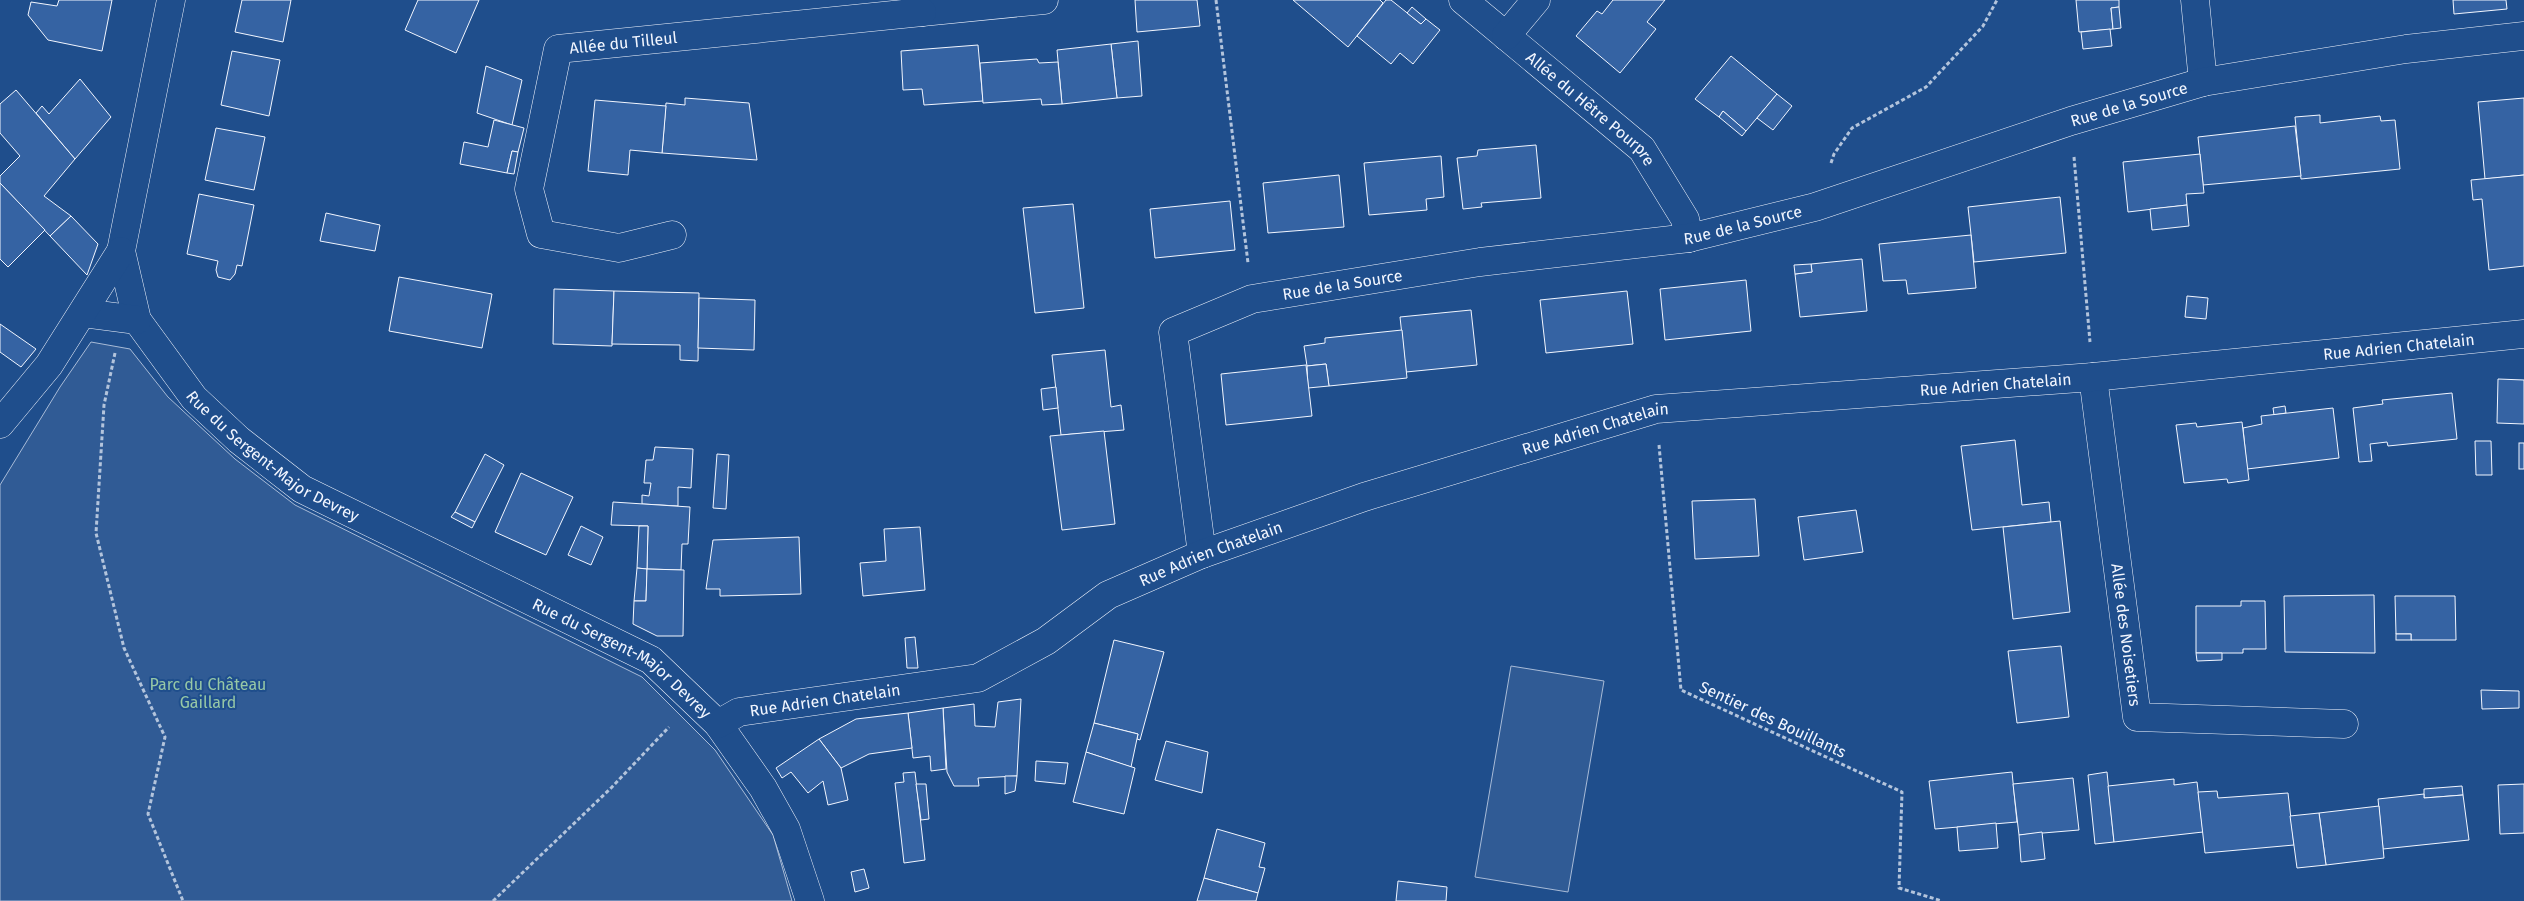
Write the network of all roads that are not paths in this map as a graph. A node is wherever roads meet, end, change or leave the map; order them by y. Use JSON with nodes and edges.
{"nodes":[{"id":1,"x":171,"y":0,"type":"edge"},
{"id":2,"x":1044,"y":0,"type":"edge"},
{"id":3,"x":1463,"y":0,"type":"edge"},
{"id":4,"x":1536,"y":0,"type":"edge"},
{"id":5,"x":2195,"y":0,"type":"edge"},
{"id":6,"x":921,"y":6,"type":"edge"},
{"id":7,"x":1506,"y":36,"type":"junction"},
{"id":8,"x":2524,"y":36,"type":"edge"},
{"id":9,"x":2203,"y":82,"type":"junction"},
{"id":10,"x":672,"y":235,"type":"dead end"},
{"id":11,"x":1689,"y":238,"type":"junction"},
{"id":12,"x":121,"y":250,"type":"junction"},
{"id":13,"x":83,"y":313,"type":"junction"},
{"id":14,"x":129,"y":319,"type":"junction"},
{"id":15,"x":2524,"y":334,"type":"edge"},
{"id":16,"x":2093,"y":377,"type":"junction"},
{"id":17,"x":0,"y":424,"type":"edge"},
{"id":18,"x":1202,"y":554,"type":"junction"},
{"id":19,"x":718,"y":724,"type":"junction"},
{"id":20,"x":2344,"y":724,"type":"dead end"},
{"id":21,"x":810,"y":901,"type":"edge"}],
"edges":[{"from":1,"to":12,"type":"street","name":"Rue du Sergent-Major Devrey"},
{"from":2,"to":6,"type":"street"},
{"from":3,"to":7,"type":"street","name":"Allée du Hêtre Pourpre"},
{"from":4,"to":7,"type":"street"},
{"from":5,"to":9,"type":"street"},
{"from":6,"to":10,"type":"street","name":"Allée du Tilleul"},
{"from":7,"to":11,"type":"street","name":"Allée du Hêtre Pourpre"},
{"from":8,"to":9,"type":"street","name":"Rue de la Source"},
{"from":9,"to":11,"type":"street","name":"Rue de la Source"},
{"from":11,"to":18,"type":"street","name":"Rue de la Source"},
{"from":12,"to":13,"type":"street"},
{"from":12,"to":14,"type":"street","name":"Rue du Sergent-Major Devrey"},
{"from":13,"to":14,"type":"street"},
{"from":13,"to":17,"type":"street"},
{"from":14,"to":19,"type":"street","name":"Rue du Sergent-Major Devrey"},
{"from":15,"to":16,"type":"street","name":"Rue Adrien Chatelain"},
{"from":16,"to":18,"type":"street","name":"Rue Adrien Chatelain"},
{"from":16,"to":20,"type":"street","name":"Allée des Noisetiers"},
{"from":18,"to":19,"type":"street","name":"Rue Adrien Chatelain"},
{"from":19,"to":21,"type":"street","name":"Rue du Sergent-Major Devrey"}]}
